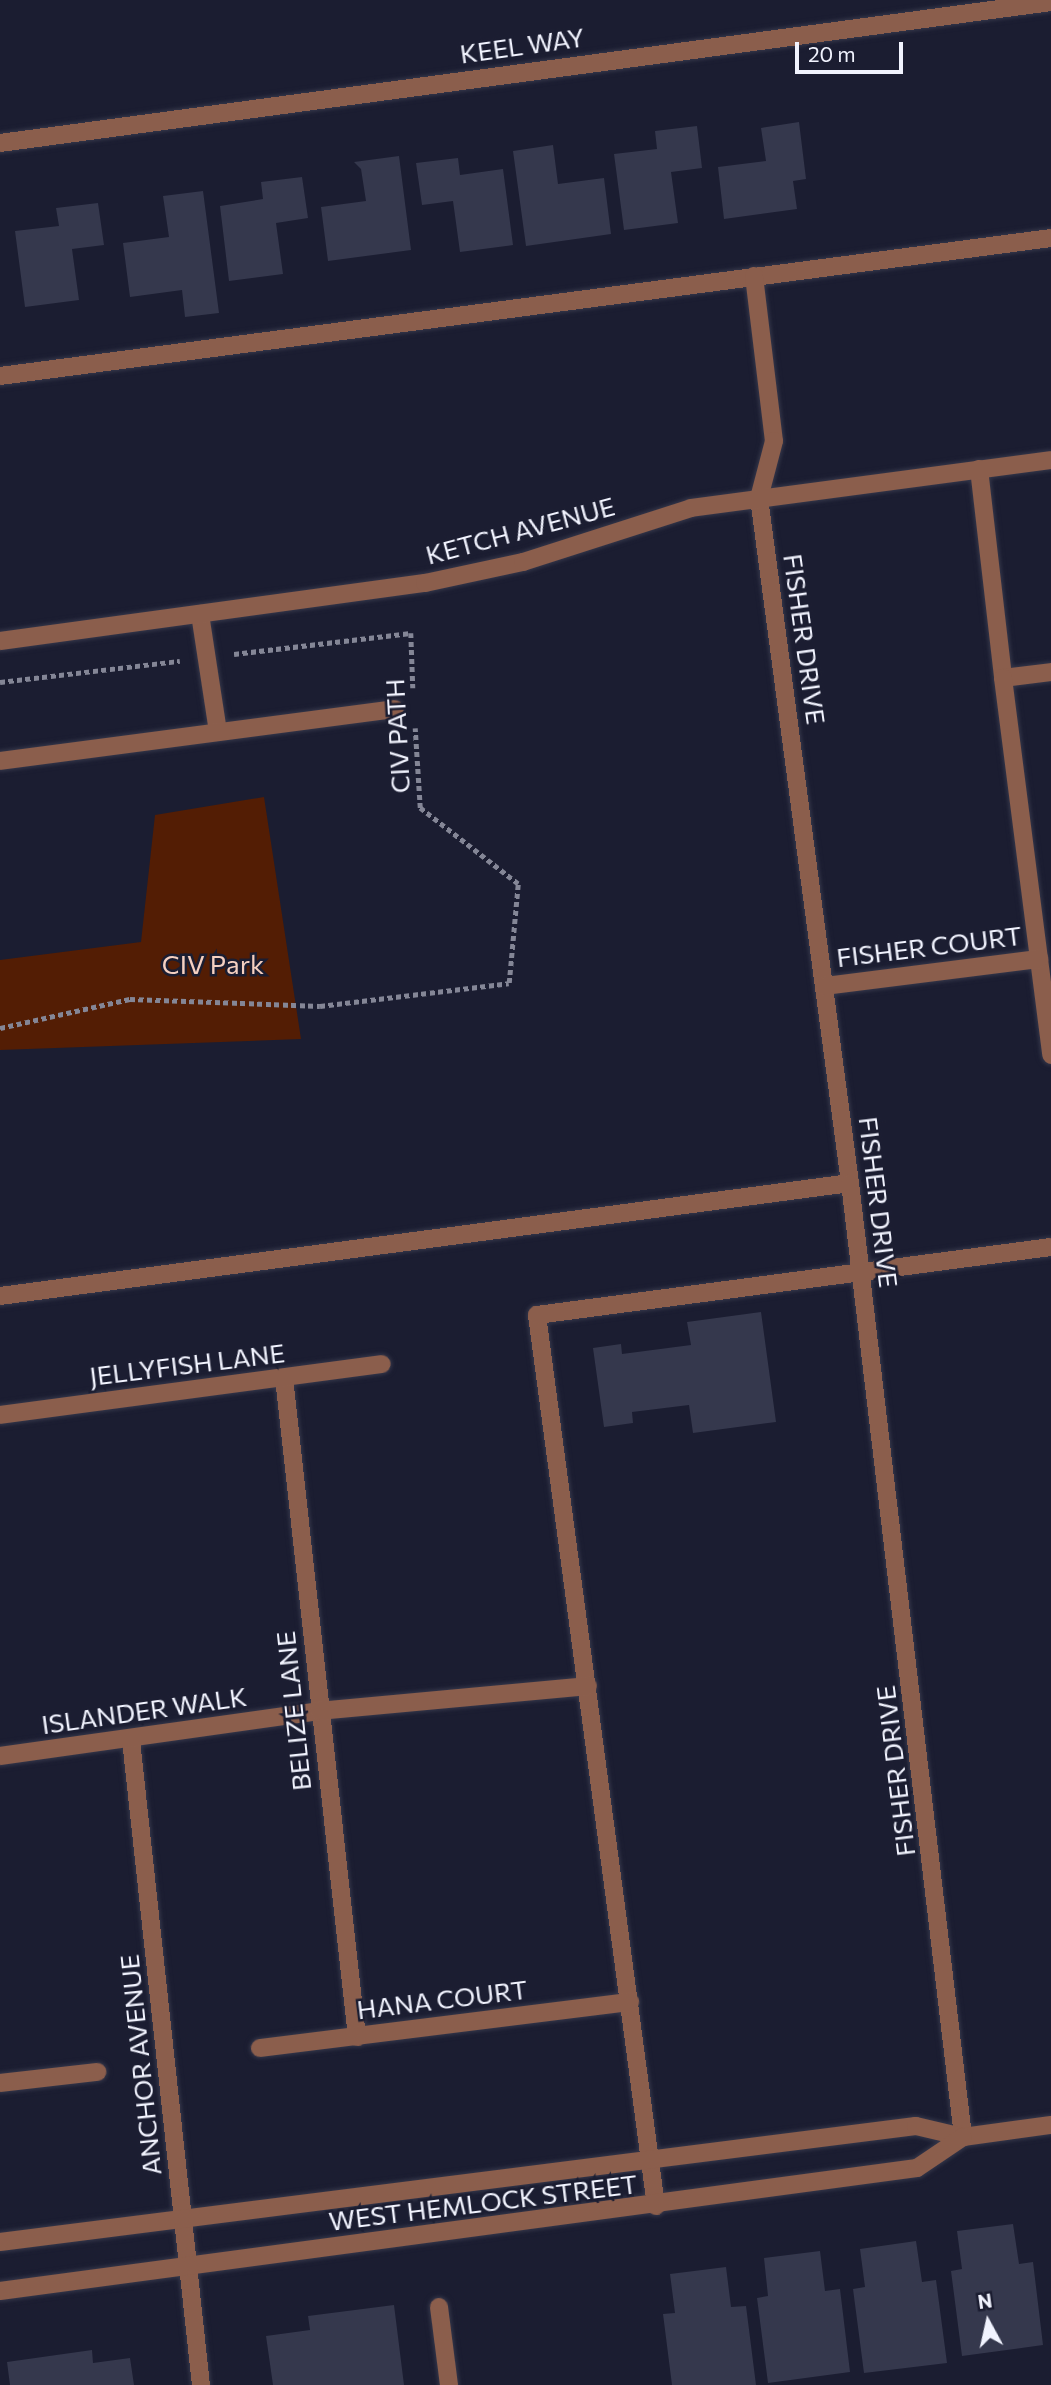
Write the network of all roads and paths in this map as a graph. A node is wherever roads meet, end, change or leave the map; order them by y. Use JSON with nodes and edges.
{"nodes":[{"id":1,"x":1051,"y":2,"type":"edge"},
{"id":2,"x":0,"y":143,"type":"edge"},
{"id":3,"x":1051,"y":238,"type":"edge"},
{"id":4,"x":754,"y":276,"type":"junction"},
{"id":5,"x":0,"y":376,"type":"edge"},
{"id":6,"x":1051,"y":460,"type":"edge"},
{"id":7,"x":979,"y":469,"type":"junction"},
{"id":8,"x":759,"y":498,"type":"junction"},
{"id":9,"x":200,"y":614,"type":"junction"},
{"id":10,"x":0,"y":641,"type":"edge"},
{"id":11,"x":207,"y":657,"type":"junction"},
{"id":12,"x":1051,"y":671,"type":"edge"},
{"id":13,"x":1003,"y":678,"type":"junction"},
{"id":14,"x":0,"y":682,"type":"edge"},
{"id":15,"x":413,"y":692,"type":"dead end"},
{"id":16,"x":395,"y":709,"type":"dead end"},
{"id":17,"x":415,"y":717,"type":"dead end"},
{"id":18,"x":218,"y":732,"type":"junction"},
{"id":19,"x":0,"y":761,"type":"edge"},
{"id":20,"x":1039,"y":958,"type":"junction"},
{"id":21,"x":825,"y":986,"type":"junction"},
{"id":22,"x":0,"y":1028,"type":"edge"},
{"id":23,"x":1051,"y":1055,"type":"edge"},
{"id":24,"x":850,"y":1183,"type":"junction"},
{"id":25,"x":1051,"y":1247,"type":"edge"},
{"id":26,"x":861,"y":1271,"type":"junction"},
{"id":27,"x":0,"y":1294,"type":"edge"},
{"id":28,"x":382,"y":1364,"type":"dead end"},
{"id":29,"x":284,"y":1378,"type":"junction"},
{"id":30,"x":0,"y":1415,"type":"edge"},
{"id":31,"x":587,"y":1686,"type":"junction"},
{"id":32,"x":319,"y":1711,"type":"junction"},
{"id":33,"x":131,"y":1740,"type":"junction"},
{"id":34,"x":0,"y":1756,"type":"edge"},
{"id":35,"x":630,"y":2002,"type":"junction"},
{"id":36,"x":356,"y":2037,"type":"junction"},
{"id":37,"x":260,"y":2048,"type":"dead end"},
{"id":38,"x":97,"y":2072,"type":"dead end"},
{"id":39,"x":0,"y":2083,"type":"edge"},
{"id":40,"x":1051,"y":2125,"type":"edge"},
{"id":41,"x":963,"y":2137,"type":"junction"},
{"id":42,"x":650,"y":2161,"type":"junction"},
{"id":43,"x":656,"y":2206,"type":"junction"},
{"id":44,"x":183,"y":2218,"type":"junction"},
{"id":45,"x":0,"y":2242,"type":"edge"},
{"id":46,"x":188,"y":2267,"type":"junction"},
{"id":47,"x":0,"y":2291,"type":"edge"},
{"id":48,"x":439,"y":2306,"type":"dead end"},
{"id":49,"x":201,"y":2385,"type":"edge"},
{"id":50,"x":449,"y":2385,"type":"edge"}],
"edges":[{"from":1,"to":2,"type":"street","name":"KEEL WAY"},
{"from":3,"to":4,"type":"street"},
{"from":4,"to":5,"type":"street"},
{"from":4,"to":8,"type":"street","name":"FISHER DRIVE"},
{"from":6,"to":7,"type":"street","name":"KETCH AVENUE"},
{"from":7,"to":8,"type":"street","name":"KETCH AVENUE"},
{"from":7,"to":13,"type":"street"},
{"from":8,"to":9,"type":"street","name":"KETCH AVENUE"},
{"from":8,"to":21,"type":"street","name":"FISHER DRIVE"},
{"from":9,"to":10,"type":"street","name":"KETCH AVENUE"},
{"from":9,"to":11,"type":"street"},
{"from":11,"to":14,"type":"path","name":"CIV PATH"},
{"from":11,"to":15,"type":"path","name":"CIV PATH"},
{"from":11,"to":18,"type":"street"},
{"from":12,"to":13,"type":"street"},
{"from":13,"to":20,"type":"street"},
{"from":16,"to":18,"type":"street"},
{"from":17,"to":22,"type":"path","name":"CIV PATH"},
{"from":18,"to":19,"type":"street"},
{"from":20,"to":21,"type":"street","name":"FISHER COURT"},
{"from":20,"to":23,"type":"street"},
{"from":21,"to":24,"type":"street","name":"FISHER DRIVE"},
{"from":24,"to":26,"type":"street","name":"FISHER DRIVE"},
{"from":24,"to":27,"type":"street"},
{"from":25,"to":26,"type":"street"},
{"from":26,"to":31,"type":"street"},
{"from":26,"to":41,"type":"street","name":"FISHER DRIVE"},
{"from":28,"to":29,"type":"street","name":"JELLYFISH LANE"},
{"from":29,"to":30,"type":"street","name":"JELLYFISH LANE"},
{"from":29,"to":32,"type":"street","name":"BELIZE LANE"},
{"from":31,"to":32,"type":"street","name":"ISLANDER WALK"},
{"from":31,"to":35,"type":"street"},
{"from":32,"to":33,"type":"street","name":"ISLANDER WALK"},
{"from":32,"to":36,"type":"street","name":"BELIZE LANE"},
{"from":33,"to":34,"type":"street","name":"ISLANDER WALK"},
{"from":33,"to":44,"type":"street","name":"ANCHOR AVENUE"},
{"from":35,"to":36,"type":"street","name":"HANA COURT"},
{"from":35,"to":42,"type":"street"},
{"from":36,"to":37,"type":"street","name":"HANA COURT"},
{"from":38,"to":39,"type":"street"},
{"from":40,"to":41,"type":"street","name":"WEST HEMLOCK STREET"},
{"from":41,"to":42,"type":"street","name":"WEST HEMLOCK STREET"},
{"from":41,"to":43,"type":"street","name":"WEST HEMLOCK STREET"},
{"from":42,"to":43,"type":"street"},
{"from":42,"to":44,"type":"street","name":"WEST HEMLOCK STREET"},
{"from":43,"to":46,"type":"street","name":"WEST HEMLOCK STREET"},
{"from":44,"to":45,"type":"street","name":"WEST HEMLOCK STREET"},
{"from":44,"to":46,"type":"street","name":"ANCHOR AVENUE"},
{"from":46,"to":47,"type":"street","name":"WEST HEMLOCK STREET"},
{"from":46,"to":49,"type":"street","name":"ANCHOR AVENUE"},
{"from":48,"to":50,"type":"street"}]}
